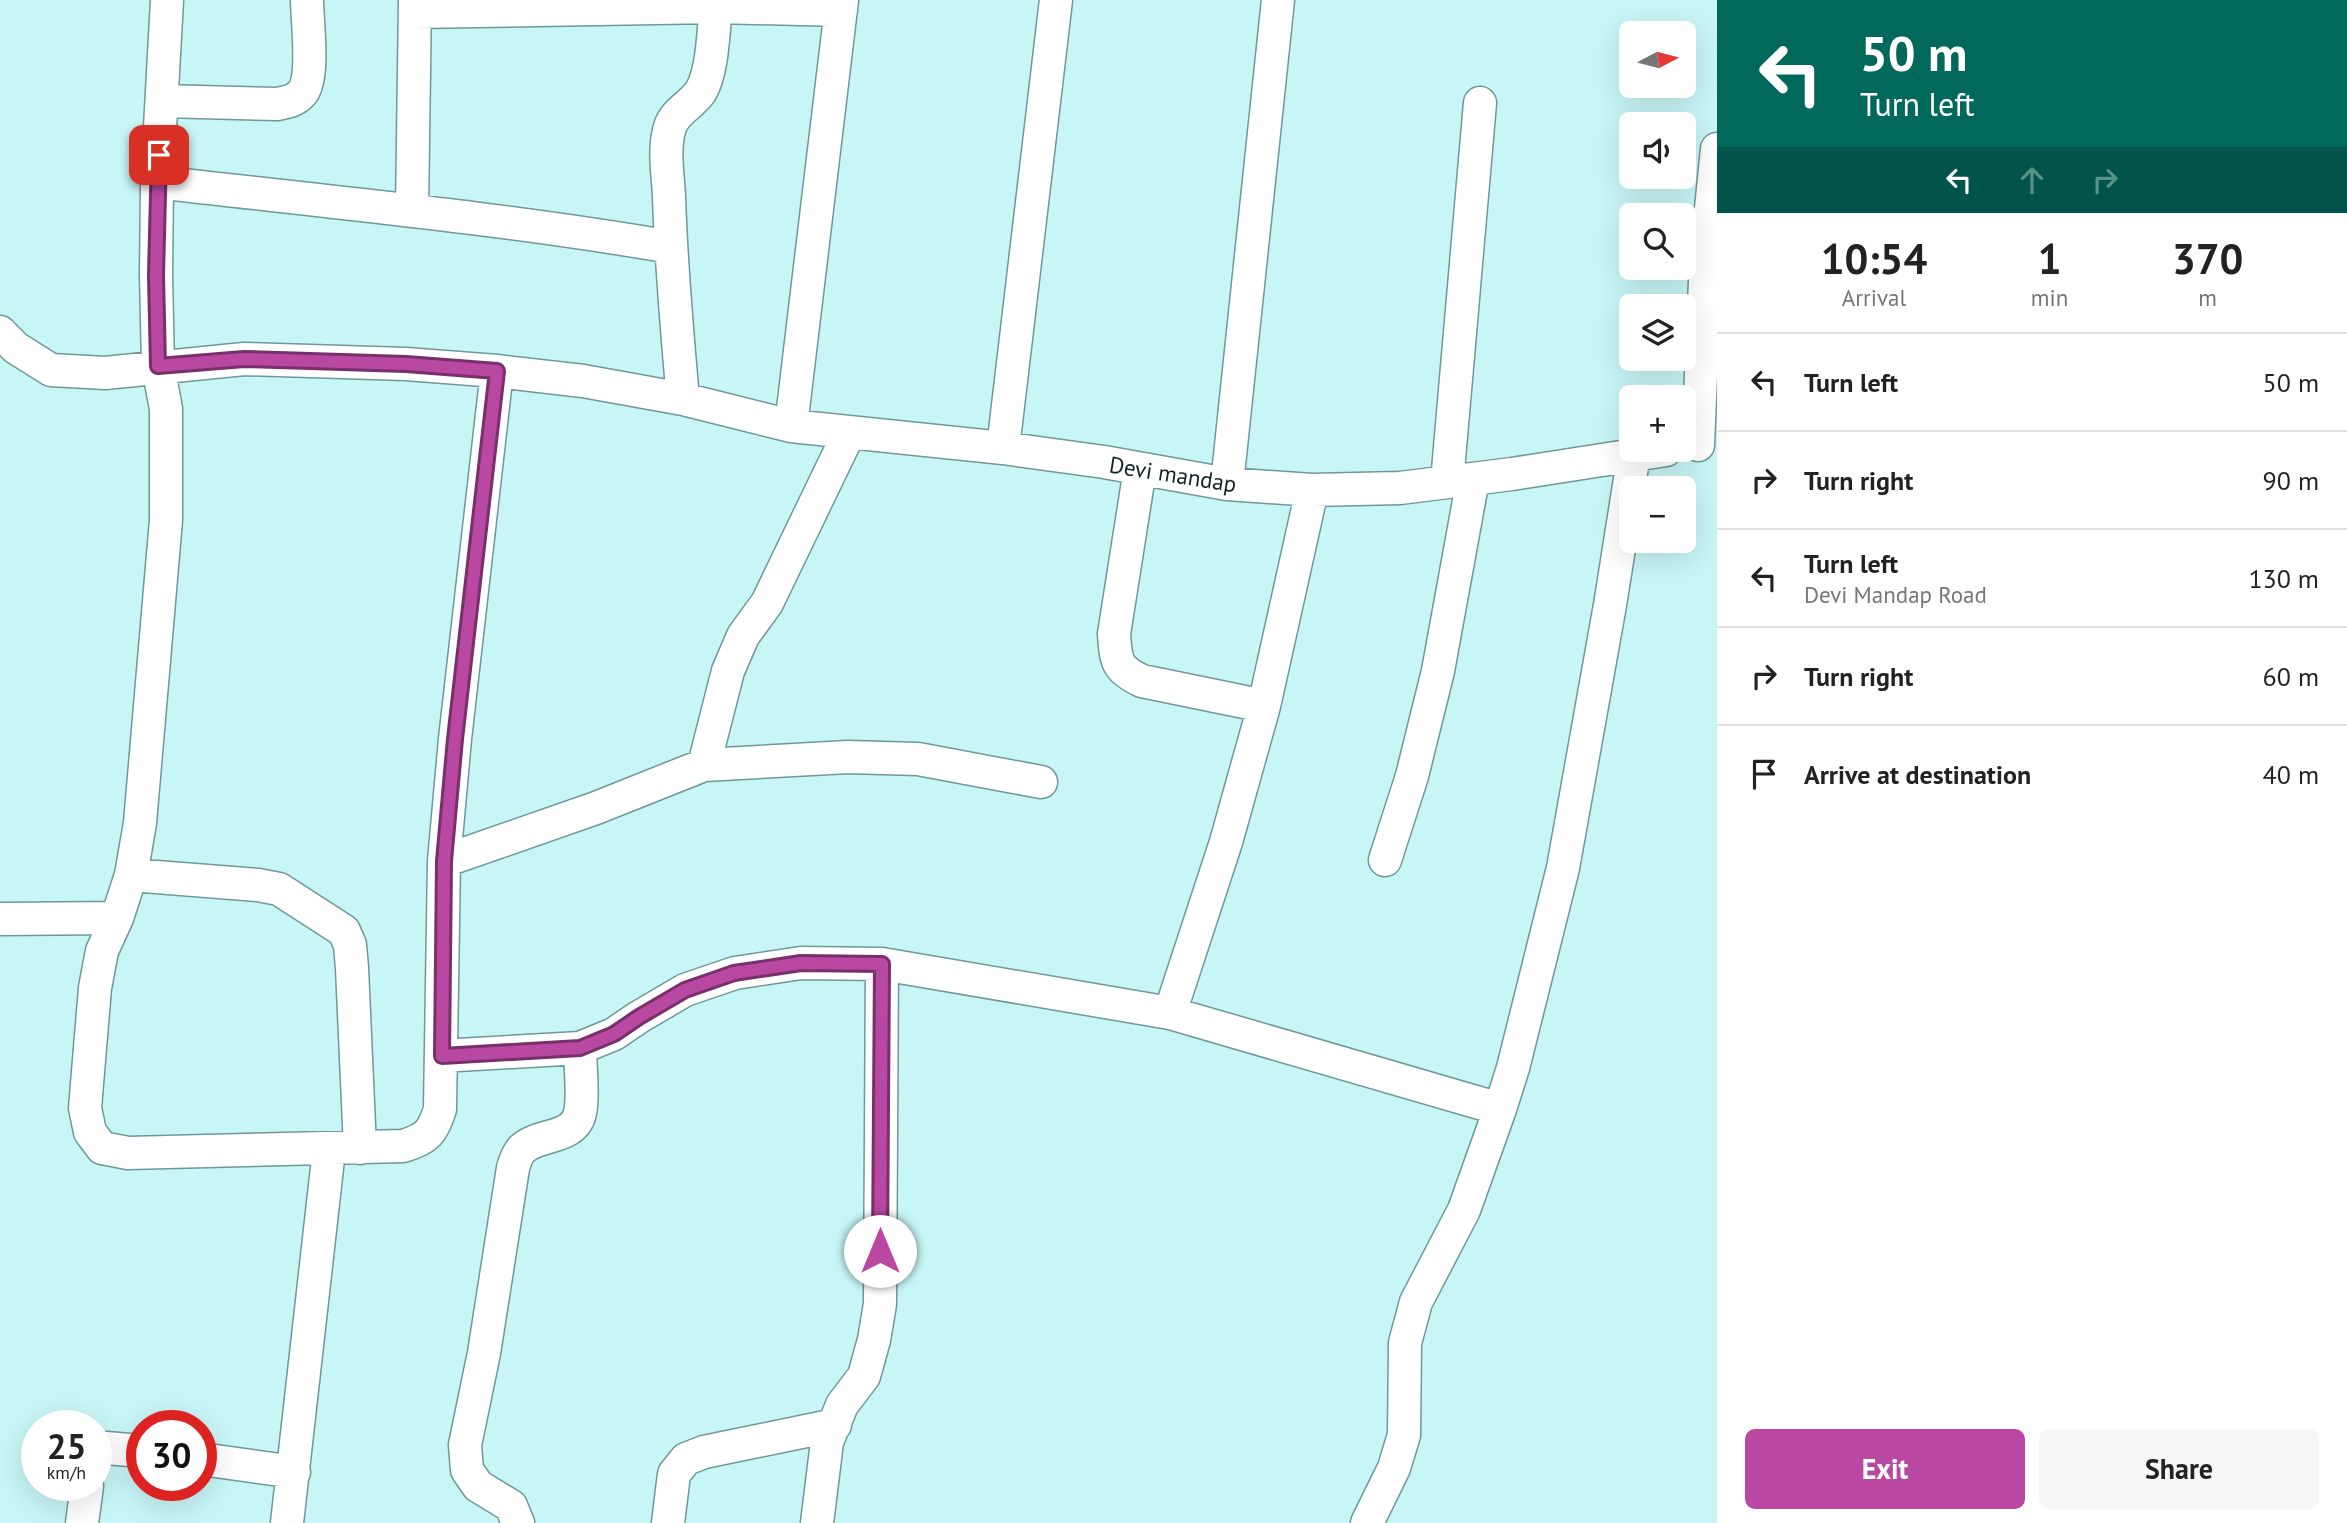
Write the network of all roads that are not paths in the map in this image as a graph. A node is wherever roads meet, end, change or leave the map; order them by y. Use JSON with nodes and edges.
{"nodes":[{"id":1,"x":167,"y":0,"type":"edge"},
{"id":2,"x":307,"y":0,"type":"edge"},
{"id":3,"x":1056,"y":0,"type":"edge"},
{"id":4,"x":1278,"y":0,"type":"edge"},
{"id":5,"x":536,"y":5,"type":"edge"},
{"id":6,"x":842,"y":5,"type":"edge"},
{"id":7,"x":415,"y":6,"type":"edge"},
{"id":8,"x":716,"y":7,"type":"junction"},
{"id":9,"x":162,"y":102,"type":"junction"},
{"id":10,"x":1479,"y":103,"type":"dead end"},
{"id":11,"x":1717,"y":149,"type":"edge"},
{"id":12,"x":157,"y":182,"type":"junction"},
{"id":13,"x":412,"y":211,"type":"junction"},
{"id":14,"x":671,"y":247,"type":"junction"},
{"id":15,"x":5,"y":345,"type":"edge"},
{"id":16,"x":158,"y":366,"type":"junction"},
{"id":17,"x":497,"y":371,"type":"junction"},
{"id":18,"x":683,"y":400,"type":"junction"},
{"id":19,"x":791,"y":426,"type":"junction"},
{"id":20,"x":849,"y":433,"type":"junction"},
{"id":21,"x":1700,"y":445,"type":"edge"},
{"id":22,"x":1003,"y":448,"type":"junction"},
{"id":23,"x":1619,"y":456,"type":"edge"},
{"id":24,"x":1633,"y":462,"type":"edge"},
{"id":25,"x":1140,"y":469,"type":"junction"},
{"id":26,"x":1460,"y":480,"type":"junction"},
{"id":27,"x":1227,"y":484,"type":"junction"},
{"id":28,"x":1311,"y":490,"type":"junction"},
{"id":29,"x":1264,"y":706,"type":"junction"},
{"id":30,"x":704,"y":765,"type":"junction"},
{"id":31,"x":1041,"y":782,"type":"dead end"},
{"id":32,"x":1385,"y":860,"type":"dead end"},
{"id":33,"x":444,"y":861,"type":"junction"},
{"id":34,"x":131,"y":875,"type":"junction"},
{"id":35,"x":117,"y":918,"type":"junction"},
{"id":36,"x":0,"y":919,"type":"edge"},
{"id":37,"x":882,"y":964,"type":"junction"},
{"id":38,"x":1170,"y":1013,"type":"junction"},
{"id":39,"x":580,"y":1048,"type":"junction"},
{"id":40,"x":442,"y":1056,"type":"junction"},
{"id":41,"x":1500,"y":1109,"type":"junction"},
{"id":42,"x":345,"y":1149,"type":"junction"},
{"id":43,"x":835,"y":1425,"type":"junction"},
{"id":44,"x":217,"y":1461,"type":"edge"},
{"id":45,"x":294,"y":1472,"type":"junction"},
{"id":46,"x":85,"y":1501,"type":"edge"},
{"id":47,"x":82,"y":1523,"type":"edge"},
{"id":48,"x":287,"y":1523,"type":"edge"},
{"id":49,"x":518,"y":1523,"type":"edge"},
{"id":50,"x":668,"y":1523,"type":"edge"},
{"id":51,"x":817,"y":1523,"type":"edge"},
{"id":52,"x":1367,"y":1523,"type":"edge"}],
"edges":[{"from":1,"to":9,"type":"street"},
{"from":2,"to":9,"type":"street"},
{"from":3,"to":22,"type":"street"},
{"from":4,"to":27,"type":"street"},
{"from":5,"to":7,"type":"street"},
{"from":5,"to":8,"type":"street"},
{"from":6,"to":8,"type":"street"},
{"from":6,"to":19,"type":"street"},
{"from":7,"to":13,"type":"street"},
{"from":8,"to":14,"type":"street"},
{"from":9,"to":12,"type":"street"},
{"from":10,"to":26,"type":"street"},
{"from":11,"to":21,"type":"street"},
{"from":12,"to":13,"type":"street"},
{"from":12,"to":16,"type":"street"},
{"from":13,"to":14,"type":"street"},
{"from":14,"to":18,"type":"street"},
{"from":15,"to":16,"type":"street","name":"Devi mandap"},
{"from":16,"to":17,"type":"street","name":"Devi mandap"},
{"from":16,"to":34,"type":"street"},
{"from":17,"to":18,"type":"street","name":"Devi mandap"},
{"from":17,"to":33,"type":"street"},
{"from":18,"to":19,"type":"street","name":"Devi mandap"},
{"from":19,"to":20,"type":"street","name":"Devi mandap"},
{"from":20,"to":22,"type":"street","name":"Devi mandap"},
{"from":20,"to":30,"type":"street"},
{"from":22,"to":25,"type":"street","name":"Devi mandap"},
{"from":23,"to":26,"type":"street","name":"Devi mandap"},
{"from":24,"to":41,"type":"street"},
{"from":25,"to":27,"type":"street","name":"Devi mandap"},
{"from":25,"to":29,"type":"street"},
{"from":26,"to":28,"type":"street","name":"Devi mandap"},
{"from":26,"to":32,"type":"street"},
{"from":27,"to":28,"type":"street","name":"Devi mandap"},
{"from":28,"to":29,"type":"street"},
{"from":29,"to":38,"type":"street"},
{"from":30,"to":31,"type":"street"},
{"from":30,"to":33,"type":"street"},
{"from":33,"to":40,"type":"street"},
{"from":34,"to":35,"type":"street"},
{"from":34,"to":42,"type":"street"},
{"from":35,"to":36,"type":"street"},
{"from":35,"to":42,"type":"street"},
{"from":37,"to":38,"type":"street"},
{"from":37,"to":39,"type":"street"},
{"from":37,"to":43,"type":"street"},
{"from":38,"to":41,"type":"street"},
{"from":39,"to":40,"type":"street"},
{"from":39,"to":49,"type":"street"},
{"from":40,"to":42,"type":"street"},
{"from":41,"to":52,"type":"street"},
{"from":42,"to":45,"type":"street"},
{"from":43,"to":50,"type":"street"},
{"from":43,"to":51,"type":"street"},
{"from":44,"to":45,"type":"street"},
{"from":45,"to":48,"type":"street"},
{"from":46,"to":47,"type":"street"}]}
